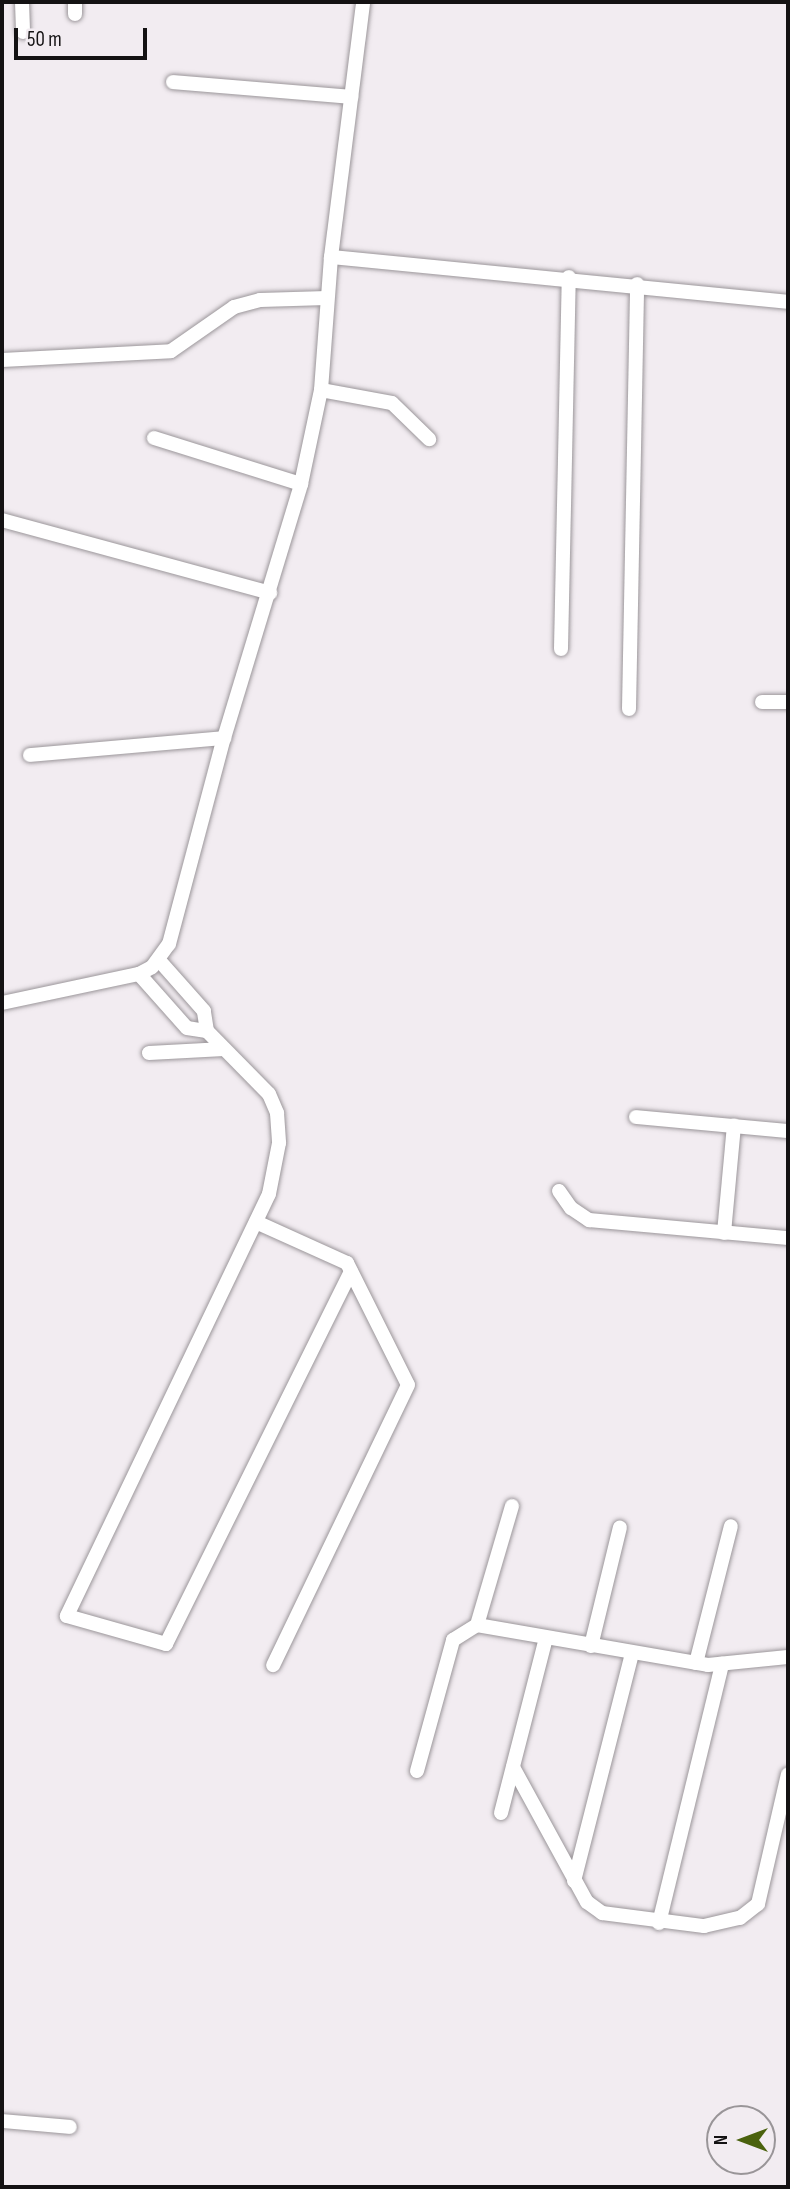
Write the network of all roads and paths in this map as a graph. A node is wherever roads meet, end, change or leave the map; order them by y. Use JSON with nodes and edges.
{"nodes":[{"id":1,"x":22,"y":2,"type":"edge"},
{"id":2,"x":363,"y":2,"type":"edge"},
{"id":3,"x":23,"y":33,"type":"dead end"},
{"id":4,"x":173,"y":82,"type":"dead end"},
{"id":5,"x":351,"y":97,"type":"junction"},
{"id":6,"x":331,"y":257,"type":"junction"},
{"id":7,"x":569,"y":277,"type":"junction"},
{"id":8,"x":637,"y":284,"type":"junction"},
{"id":9,"x":327,"y":298,"type":"junction"},
{"id":10,"x":788,"y":302,"type":"edge"},
{"id":11,"x":2,"y":360,"type":"edge"},
{"id":12,"x":321,"y":390,"type":"junction"},
{"id":13,"x":155,"y":438,"type":"dead end"},
{"id":14,"x":429,"y":439,"type":"dead end"},
{"id":15,"x":301,"y":484,"type":"junction"},
{"id":16,"x":2,"y":520,"type":"edge"},
{"id":17,"x":270,"y":593,"type":"junction"},
{"id":18,"x":561,"y":649,"type":"dead end"},
{"id":19,"x":762,"y":702,"type":"dead end"},
{"id":20,"x":788,"y":702,"type":"edge"},
{"id":21,"x":629,"y":709,"type":"dead end"},
{"id":22,"x":224,"y":738,"type":"junction"},
{"id":23,"x":30,"y":755,"type":"dead end"},
{"id":24,"x":158,"y":958,"type":"junction"},
{"id":25,"x":139,"y":974,"type":"junction"},
{"id":26,"x":2,"y":1003,"type":"edge"},
{"id":27,"x":207,"y":1031,"type":"junction"},
{"id":28,"x":224,"y":1049,"type":"junction"},
{"id":29,"x":149,"y":1053,"type":"dead end"},
{"id":30,"x":636,"y":1117,"type":"dead end"},
{"id":31,"x":734,"y":1125,"type":"junction"},
{"id":32,"x":788,"y":1132,"type":"edge"},
{"id":33,"x":559,"y":1191,"type":"dead end"},
{"id":34,"x":256,"y":1222,"type":"junction"},
{"id":35,"x":724,"y":1233,"type":"junction"},
{"id":36,"x":788,"y":1238,"type":"edge"},
{"id":37,"x":351,"y":1271,"type":"junction"},
{"id":38,"x":512,"y":1506,"type":"dead end"},
{"id":39,"x":731,"y":1526,"type":"dead end"},
{"id":40,"x":620,"y":1527,"type":"dead end"},
{"id":41,"x":477,"y":1625,"type":"junction"},
{"id":42,"x":546,"y":1638,"type":"junction"},
{"id":43,"x":591,"y":1646,"type":"junction"},
{"id":44,"x":632,"y":1654,"type":"junction"},
{"id":45,"x":788,"y":1657,"type":"edge"},
{"id":46,"x":696,"y":1663,"type":"junction"},
{"id":47,"x":722,"y":1664,"type":"junction"},
{"id":48,"x":273,"y":1665,"type":"dead end"},
{"id":49,"x":513,"y":1767,"type":"junction"},
{"id":50,"x":417,"y":1770,"type":"dead end"},
{"id":51,"x":788,"y":1774,"type":"edge"},
{"id":52,"x":501,"y":1813,"type":"dead end"},
{"id":53,"x":574,"y":1881,"type":"junction"},
{"id":54,"x":659,"y":1923,"type":"junction"},
{"id":55,"x":2,"y":2121,"type":"edge"},
{"id":56,"x":70,"y":2127,"type":"dead end"}],
"edges":[{"from":1,"to":3,"type":"street"},
{"from":2,"to":5,"type":"street"},
{"from":4,"to":5,"type":"street"},
{"from":5,"to":6,"type":"street"},
{"from":6,"to":7,"type":"street"},
{"from":6,"to":9,"type":"street"},
{"from":7,"to":8,"type":"street"},
{"from":7,"to":18,"type":"street"},
{"from":8,"to":10,"type":"street"},
{"from":8,"to":21,"type":"street"},
{"from":9,"to":11,"type":"street"},
{"from":9,"to":12,"type":"street"},
{"from":12,"to":14,"type":"street"},
{"from":12,"to":15,"type":"street"},
{"from":13,"to":15,"type":"street"},
{"from":15,"to":17,"type":"street"},
{"from":16,"to":17,"type":"street"},
{"from":17,"to":22,"type":"street"},
{"from":19,"to":20,"type":"street"},
{"from":22,"to":23,"type":"street"},
{"from":22,"to":24,"type":"street"},
{"from":24,"to":25,"type":"street"},
{"from":24,"to":27,"type":"street"},
{"from":25,"to":26,"type":"street"},
{"from":25,"to":27,"type":"street"},
{"from":27,"to":28,"type":"street"},
{"from":28,"to":29,"type":"street"},
{"from":28,"to":34,"type":"street"},
{"from":30,"to":31,"type":"street"},
{"from":31,"to":32,"type":"street"},
{"from":31,"to":35,"type":"street"},
{"from":33,"to":35,"type":"street"},
{"from":34,"to":37,"type":"street"},
{"from":34,"to":37,"type":"street"},
{"from":35,"to":36,"type":"street"},
{"from":37,"to":48,"type":"street"},
{"from":38,"to":41,"type":"street"},
{"from":39,"to":46,"type":"street"},
{"from":40,"to":43,"type":"street"},
{"from":41,"to":42,"type":"street"},
{"from":41,"to":50,"type":"street"},
{"from":42,"to":43,"type":"street"},
{"from":42,"to":49,"type":"street"},
{"from":43,"to":44,"type":"street"},
{"from":44,"to":46,"type":"street"},
{"from":44,"to":53,"type":"street"},
{"from":45,"to":47,"type":"street"},
{"from":46,"to":47,"type":"street"},
{"from":47,"to":54,"type":"street"},
{"from":49,"to":52,"type":"street"},
{"from":49,"to":53,"type":"street"},
{"from":51,"to":54,"type":"street"},
{"from":53,"to":54,"type":"street"},
{"from":55,"to":56,"type":"street"}]}
